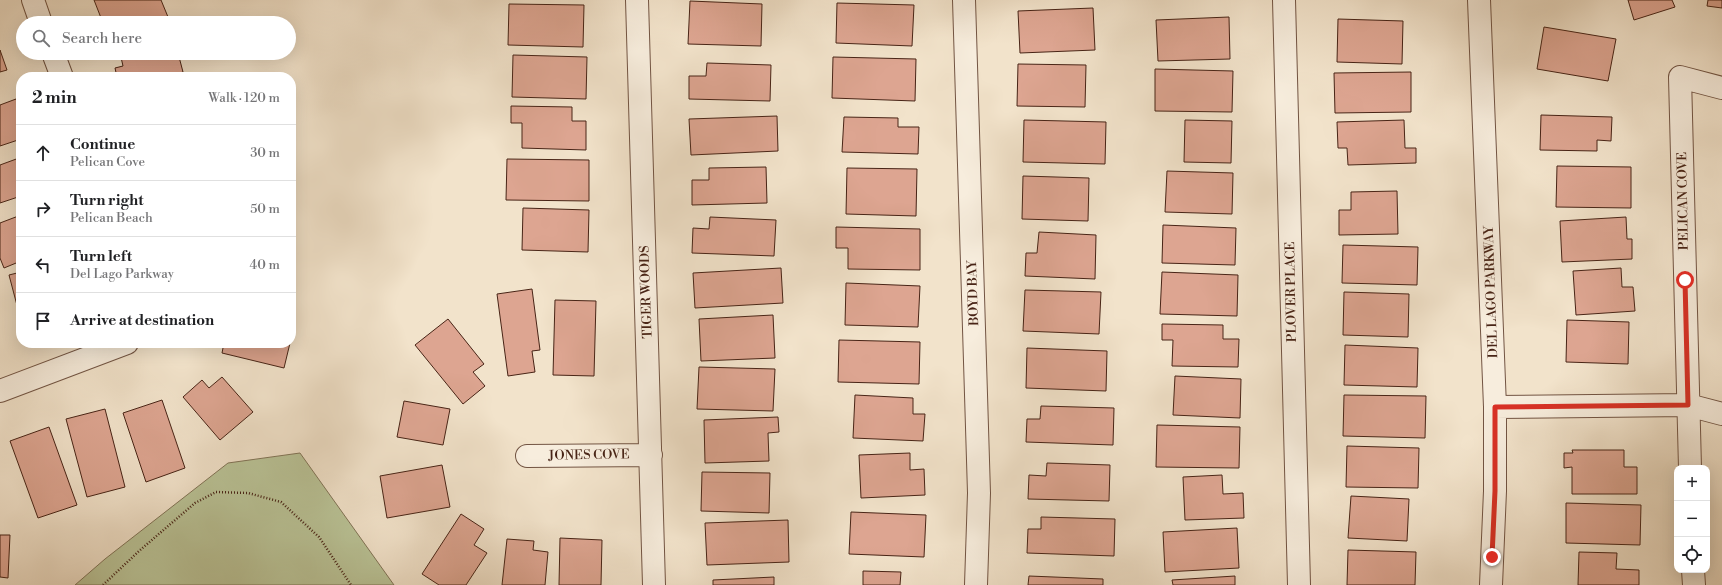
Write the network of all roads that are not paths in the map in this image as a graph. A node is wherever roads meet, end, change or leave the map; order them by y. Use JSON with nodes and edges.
{"nodes":[{"id":1,"x":34,"y":0,"type":"edge"},
{"id":2,"x":637,"y":0,"type":"edge"},
{"id":3,"x":964,"y":0,"type":"edge"},
{"id":4,"x":1284,"y":0,"type":"edge"},
{"id":5,"x":1479,"y":0,"type":"edge"},
{"id":6,"x":39,"y":16,"type":"edge"},
{"id":7,"x":56,"y":60,"type":"edge"},
{"id":8,"x":60,"y":72,"type":"edge"},
{"id":9,"x":1722,"y":88,"type":"edge"},
{"id":10,"x":114,"y":348,"type":"edge"},
{"id":11,"x":0,"y":391,"type":"edge"},
{"id":12,"x":1688,"y":405,"type":"junction"},
{"id":13,"x":1495,"y":407,"type":"junction"},
{"id":14,"x":1722,"y":414,"type":"edge"},
{"id":15,"x":651,"y":455,"type":"junction"},
{"id":16,"x":527,"y":456,"type":"dead end"},
{"id":17,"x":1690,"y":465,"type":"edge"},
{"id":18,"x":1693,"y":573,"type":"edge"},
{"id":19,"x":654,"y":585,"type":"edge"},
{"id":20,"x":976,"y":585,"type":"edge"},
{"id":21,"x":1299,"y":585,"type":"edge"},
{"id":22,"x":1491,"y":585,"type":"edge"},
{"id":23,"x":1694,"y":585,"type":"edge"}],
"edges":[{"from":1,"to":6,"type":"street"},
{"from":2,"to":15,"type":"street","name":"TIGER WOODS"},
{"from":3,"to":20,"type":"street","name":"BOYD BAY"},
{"from":4,"to":21,"type":"street","name":"PLOVER PLACE"},
{"from":5,"to":13,"type":"street","name":"DEL LAGO PARKWAY"},
{"from":7,"to":8,"type":"street"},
{"from":9,"to":12,"type":"street","name":"PELICAN COVE"},
{"from":10,"to":11,"type":"street"},
{"from":12,"to":13,"type":"street"},
{"from":12,"to":14,"type":"street"},
{"from":12,"to":17,"type":"street","name":"PELICAN COVE"},
{"from":13,"to":22,"type":"street","name":"DEL LAGO PARKWAY"},
{"from":15,"to":16,"type":"street","name":"JONES COVE"},
{"from":15,"to":19,"type":"street","name":"TIGER WOODS"},
{"from":18,"to":23,"type":"street"}]}
